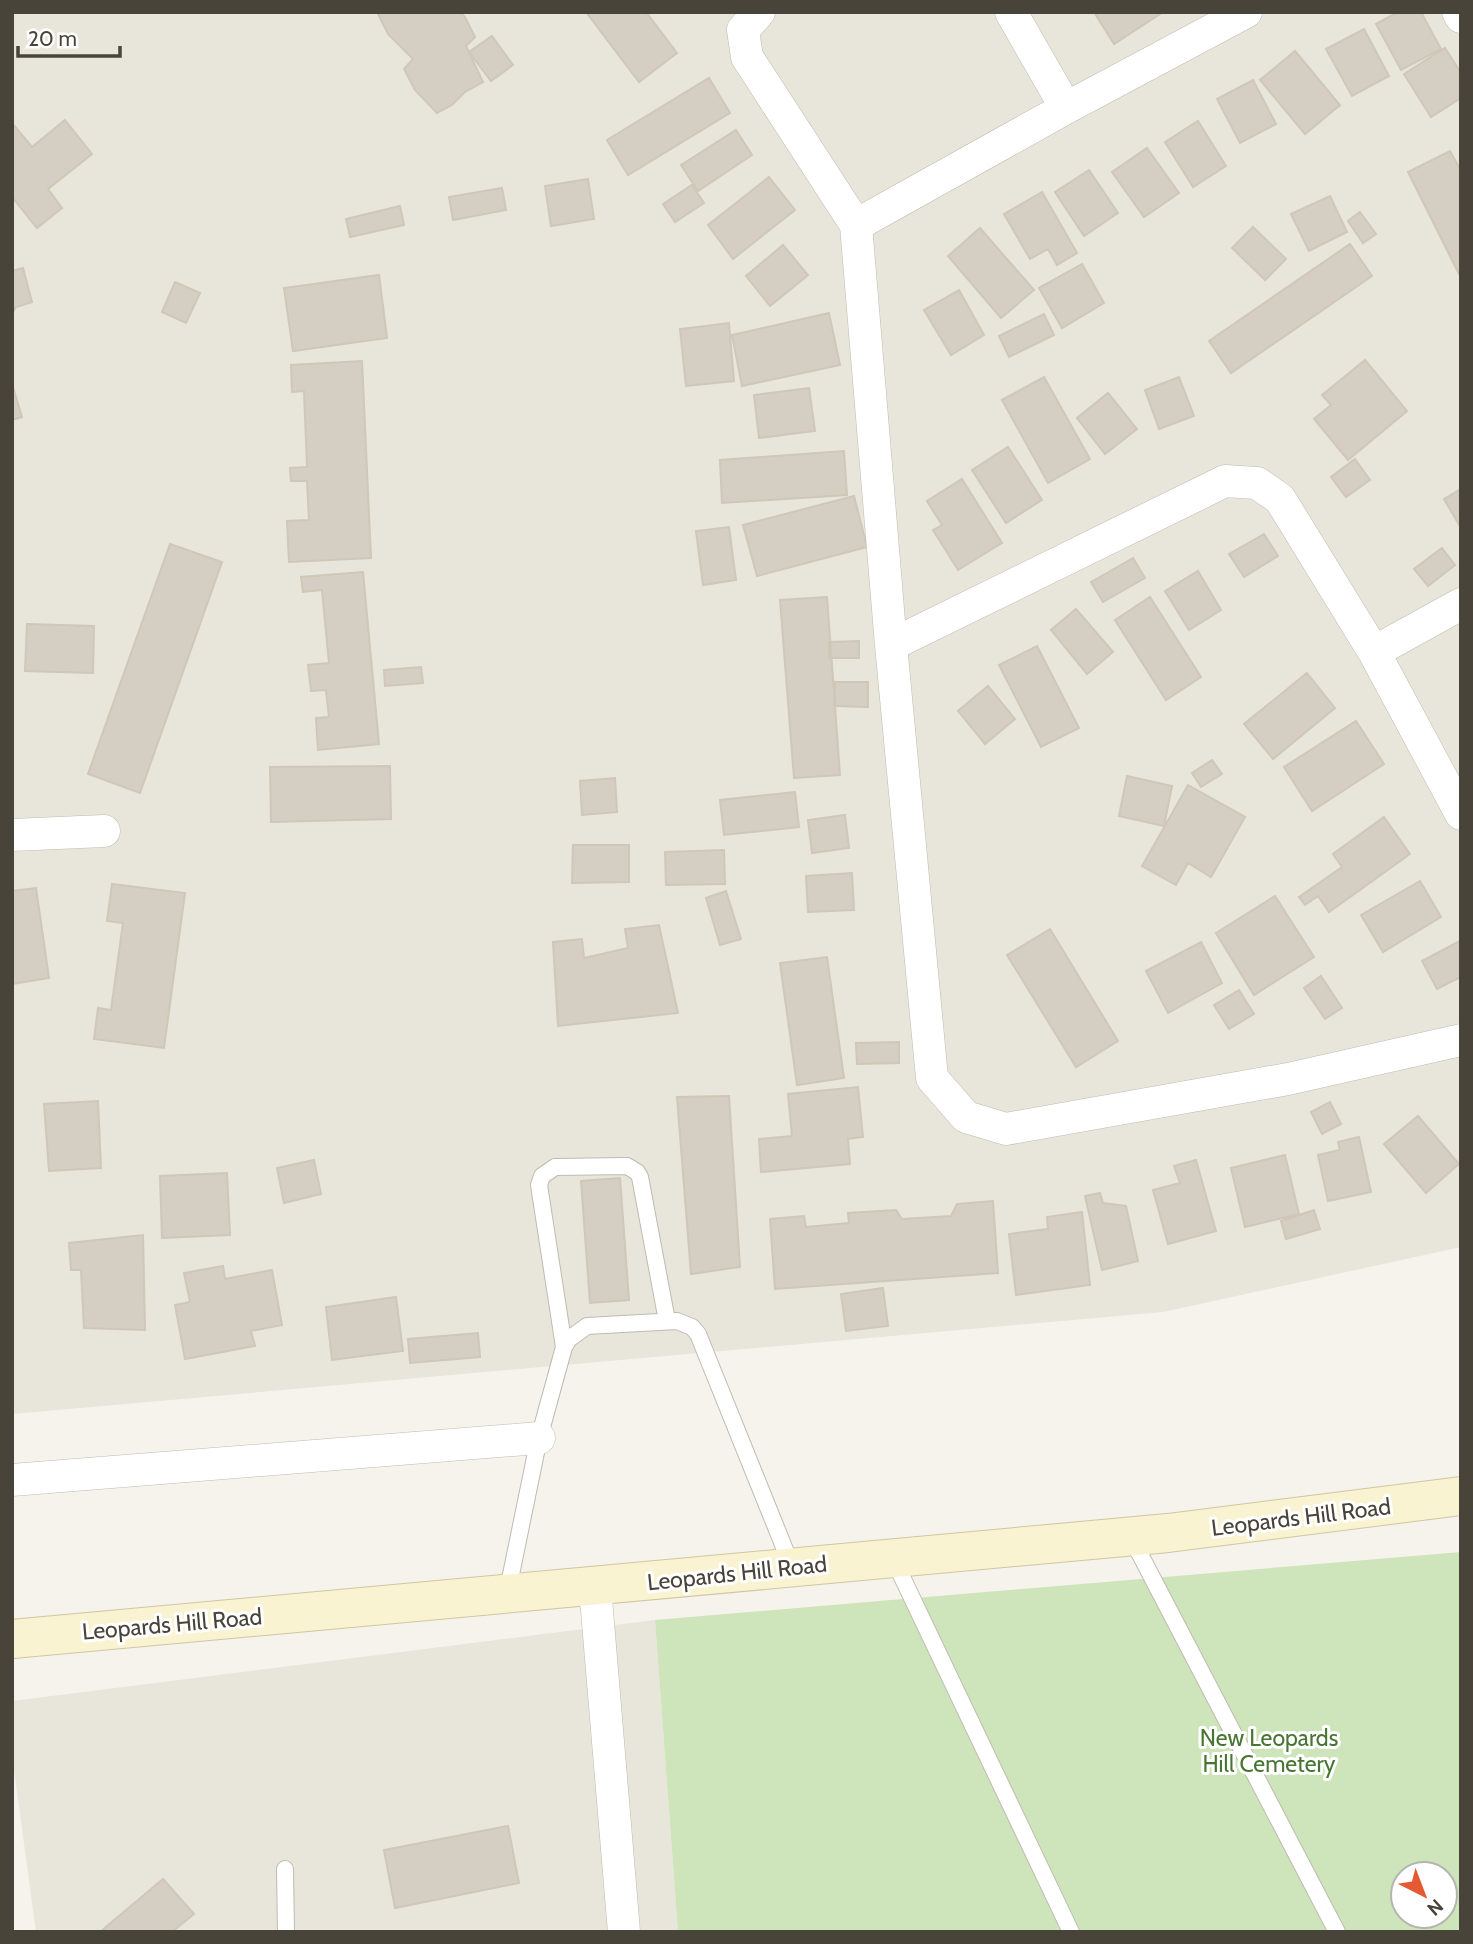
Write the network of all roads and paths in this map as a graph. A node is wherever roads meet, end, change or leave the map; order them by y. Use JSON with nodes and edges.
{"nodes":[{"id":1,"x":759,"y":12,"type":"edge"},
{"id":2,"x":1011,"y":12,"type":"edge"},
{"id":3,"x":1245,"y":12,"type":"edge"},
{"id":4,"x":1458,"y":12,"type":"edge"},
{"id":5,"x":1461,"y":17,"type":"edge"},
{"id":6,"x":1066,"y":108,"type":"junction"},
{"id":7,"x":856,"y":225,"type":"junction"},
{"id":8,"x":1461,"y":604,"type":"edge"},
{"id":9,"x":891,"y":645,"type":"junction"},
{"id":10,"x":1374,"y":652,"type":"junction"},
{"id":11,"x":1461,"y":814,"type":"edge"},
{"id":12,"x":104,"y":831,"type":"dead end"},
{"id":13,"x":12,"y":835,"type":"edge"},
{"id":14,"x":1461,"y":1040,"type":"edge"},
{"id":15,"x":667,"y":1321,"type":"junction"},
{"id":16,"x":564,"y":1347,"type":"junction"},
{"id":17,"x":539,"y":1438,"type":"junction"},
{"id":18,"x":12,"y":1480,"type":"edge"},
{"id":19,"x":1461,"y":1496,"type":"edge"},
{"id":20,"x":1131,"y":1537,"type":"junction"},
{"id":21,"x":893,"y":1558,"type":"junction"},
{"id":22,"x":792,"y":1567,"type":"junction"},
{"id":23,"x":595,"y":1587,"type":"junction"},
{"id":24,"x":507,"y":1594,"type":"junction"},
{"id":25,"x":12,"y":1639,"type":"edge"},
{"id":26,"x":285,"y":1869,"type":"dead end"},
{"id":27,"x":286,"y":1932,"type":"edge"},
{"id":28,"x":624,"y":1932,"type":"edge"},
{"id":29,"x":1071,"y":1932,"type":"edge"},
{"id":30,"x":1337,"y":1932,"type":"edge"}],
"edges":[{"from":1,"to":7,"type":"street"},
{"from":2,"to":6,"type":"street"},
{"from":3,"to":6,"type":"street"},
{"from":4,"to":5,"type":"street"},
{"from":6,"to":7,"type":"street"},
{"from":7,"to":9,"type":"street"},
{"from":8,"to":10,"type":"street"},
{"from":9,"to":10,"type":"street"},
{"from":9,"to":14,"type":"street"},
{"from":10,"to":11,"type":"street"},
{"from":12,"to":13,"type":"street"},
{"from":15,"to":16,"type":"lane"},
{"from":15,"to":16,"type":"lane"},
{"from":15,"to":22,"type":"lane"},
{"from":16,"to":17,"type":"lane"},
{"from":17,"to":18,"type":"street"},
{"from":17,"to":24,"type":"lane"},
{"from":19,"to":20,"type":"main road","name":"Leopards Hill Road"},
{"from":20,"to":21,"type":"main road","name":"Leopards Hill Road"},
{"from":20,"to":30,"type":"lane"},
{"from":21,"to":22,"type":"main road","name":"Leopards Hill Road"},
{"from":21,"to":29,"type":"lane"},
{"from":22,"to":23,"type":"main road","name":"Leopards Hill Road"},
{"from":23,"to":24,"type":"main road","name":"Leopards Hill Road"},
{"from":23,"to":28,"type":"street"},
{"from":24,"to":25,"type":"main road","name":"Leopards Hill Road"},
{"from":26,"to":27,"type":"lane"}]}
